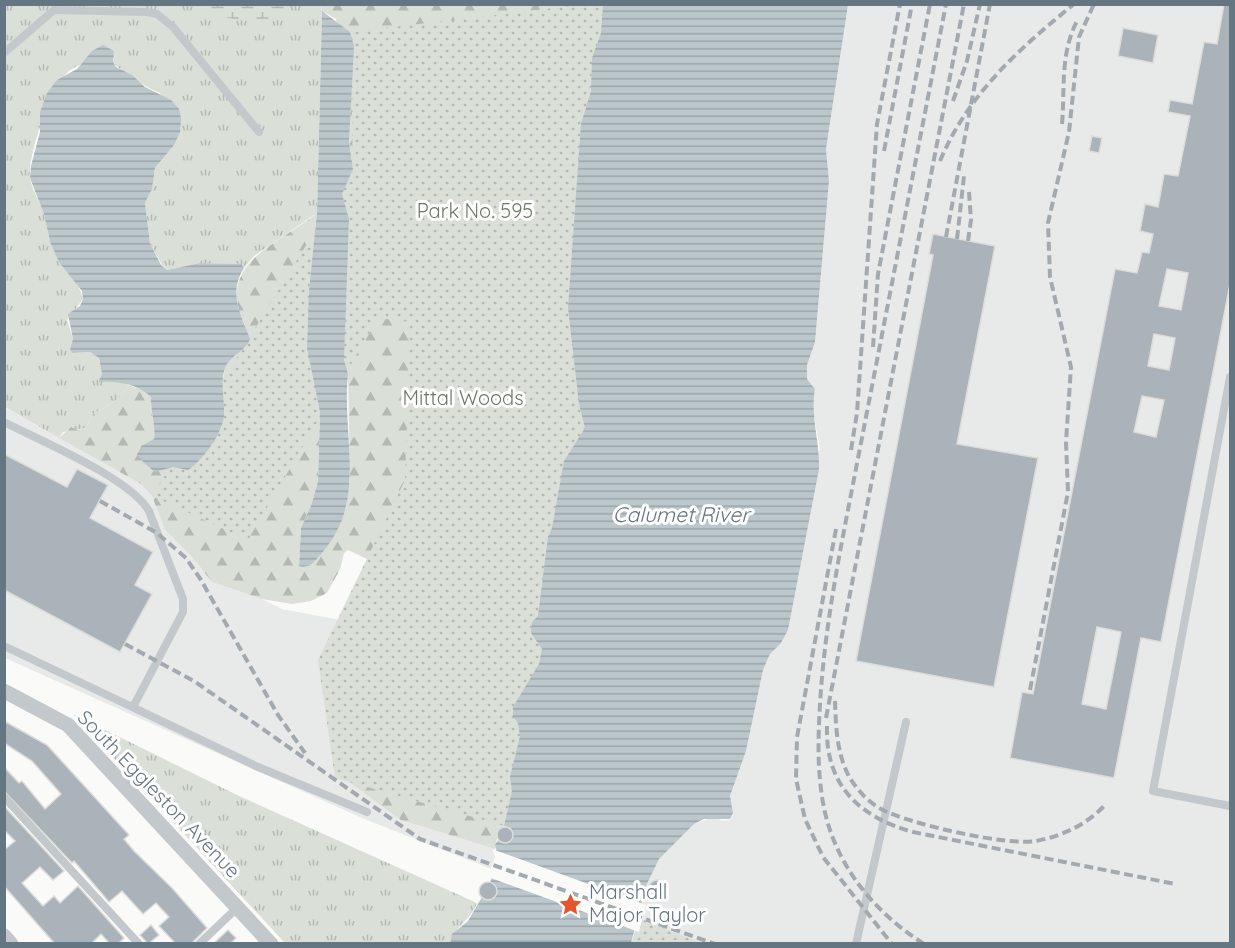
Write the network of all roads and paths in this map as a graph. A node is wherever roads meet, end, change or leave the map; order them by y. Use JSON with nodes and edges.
{"nodes":[{"id":1,"x":55,"y":7,"type":"edge"},
{"id":2,"x":4,"y":53,"type":"edge"},
{"id":3,"x":259,"y":132,"type":"dead end"},
{"id":4,"x":1230,"y":377,"type":"edge"},
{"id":5,"x":4,"y":423,"type":"edge"},
{"id":6,"x":4,"y":646,"type":"edge"},
{"id":7,"x":4,"y":691,"type":"edge"},
{"id":8,"x":133,"y":707,"type":"junction"},
{"id":9,"x":906,"y":722,"type":"dead end"},
{"id":10,"x":4,"y":797,"type":"edge"},
{"id":11,"x":1230,"y":806,"type":"edge"},
{"id":12,"x":368,"y":812,"type":"dead end"},
{"id":13,"x":238,"y":907,"type":"junction"},
{"id":14,"x":4,"y":936,"type":"edge"},
{"id":15,"x":11,"y":944,"type":"edge"},
{"id":16,"x":139,"y":944,"type":"edge"},
{"id":17,"x":199,"y":944,"type":"edge"},
{"id":18,"x":271,"y":944,"type":"edge"},
{"id":19,"x":856,"y":944,"type":"edge"}],
"edges":[{"from":1,"to":2,"type":"lane"},
{"from":1,"to":3,"type":"lane"},
{"from":4,"to":11,"type":"lane"},
{"from":5,"to":8,"type":"lane"},
{"from":6,"to":8,"type":"lane"},
{"from":7,"to":13,"type":"street","name":"South Eggleston Avenue"},
{"from":8,"to":12,"type":"lane"},
{"from":9,"to":19,"type":"lane"},
{"from":10,"to":16,"type":"lane"},
{"from":13,"to":17,"type":"lane"},
{"from":13,"to":18,"type":"street","name":"South Eggleston Avenue"},
{"from":14,"to":15,"type":"street"}]}
